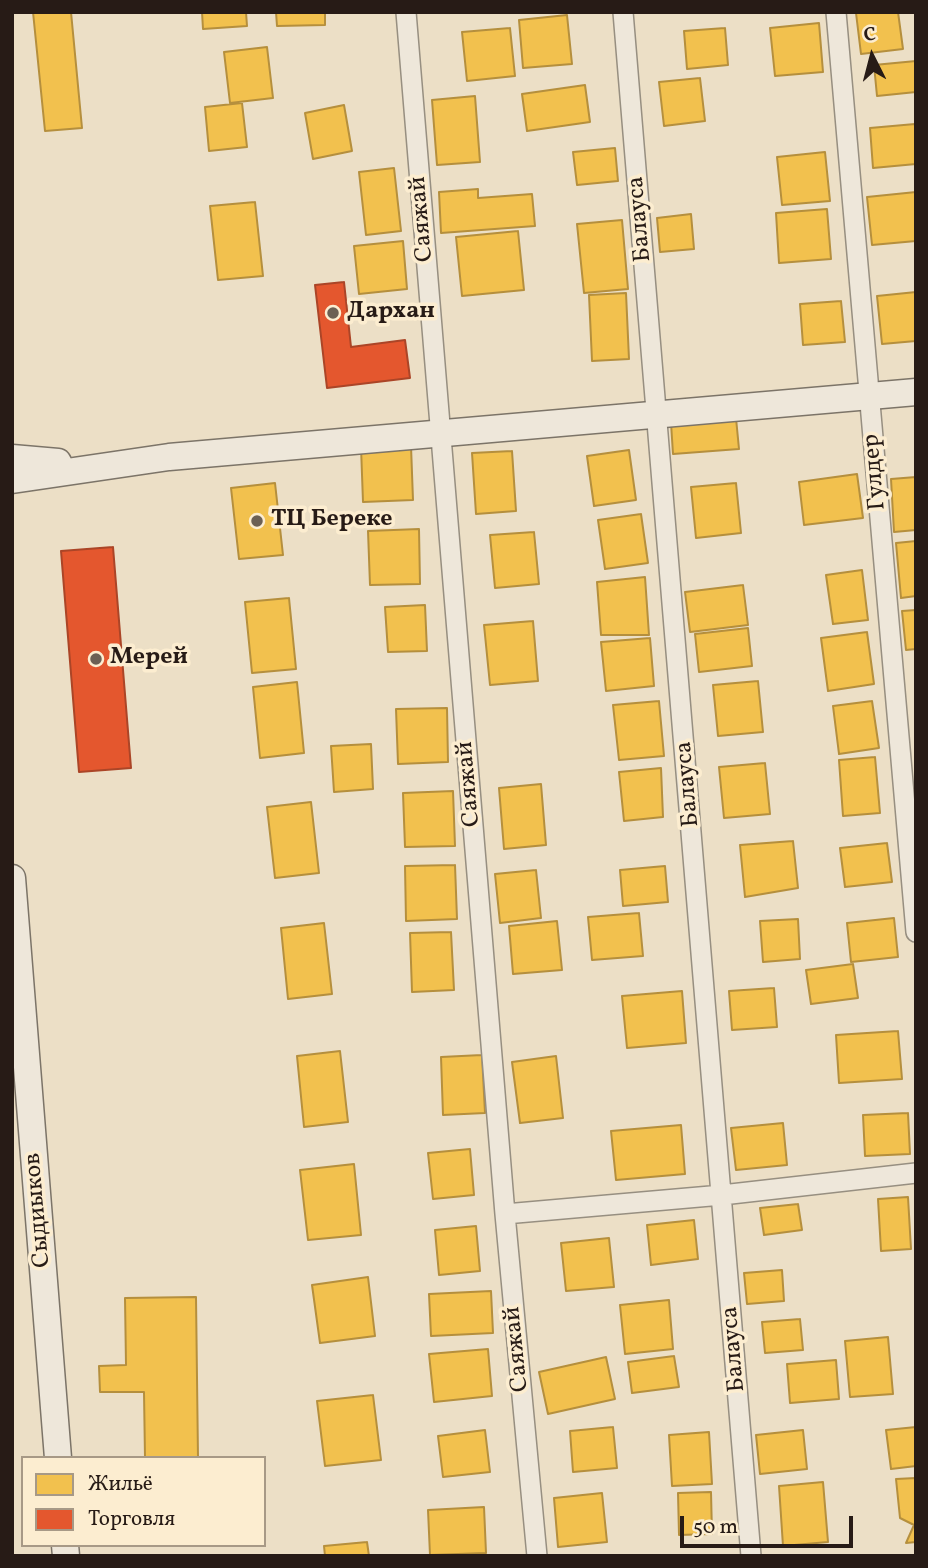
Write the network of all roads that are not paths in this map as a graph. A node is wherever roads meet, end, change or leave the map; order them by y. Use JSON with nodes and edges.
{"nodes":[{"id":1,"x":406,"y":12,"type":"edge"},
{"id":2,"x":623,"y":12,"type":"edge"},
{"id":3,"x":836,"y":12,"type":"edge"},
{"id":4,"x":916,"y":392,"type":"edge"},
{"id":5,"x":869,"y":396,"type":"junction"},
{"id":6,"x":658,"y":414,"type":"junction"},
{"id":7,"x":441,"y":433,"type":"junction"},
{"id":8,"x":12,"y":458,"type":"edge"},
{"id":9,"x":141,"y":460,"type":"junction"},
{"id":10,"x":12,"y":480,"type":"edge"},
{"id":11,"x":12,"y":878,"type":"edge"},
{"id":12,"x":916,"y":932,"type":"edge"},
{"id":13,"x":916,"y":1173,"type":"edge"},
{"id":14,"x":722,"y":1195,"type":"junction"},
{"id":15,"x":505,"y":1214,"type":"junction"},
{"id":16,"x":58,"y":1456,"type":"edge"},
{"id":17,"x":537,"y":1556,"type":"edge"},
{"id":18,"x":751,"y":1556,"type":"edge"}],
"edges":[{"from":1,"to":7,"type":"street","name":"Саяжай"},
{"from":2,"to":6,"type":"street","name":"Балауса"},
{"from":3,"to":5,"type":"street","name":"Гулдер"},
{"from":4,"to":5,"type":"street"},
{"from":5,"to":6,"type":"street"},
{"from":5,"to":12,"type":"street","name":"Гулдер"},
{"from":6,"to":7,"type":"street"},
{"from":6,"to":14,"type":"street","name":"Балауса"},
{"from":7,"to":9,"type":"street"},
{"from":7,"to":15,"type":"street","name":"Саяжай"},
{"from":8,"to":9,"type":"street"},
{"from":9,"to":10,"type":"street"},
{"from":11,"to":16,"type":"street","name":"Сыдиыков"},
{"from":13,"to":14,"type":"street"},
{"from":14,"to":15,"type":"street"},
{"from":14,"to":18,"type":"street","name":"Балауса"},
{"from":15,"to":17,"type":"street","name":"Саяжай"}]}
